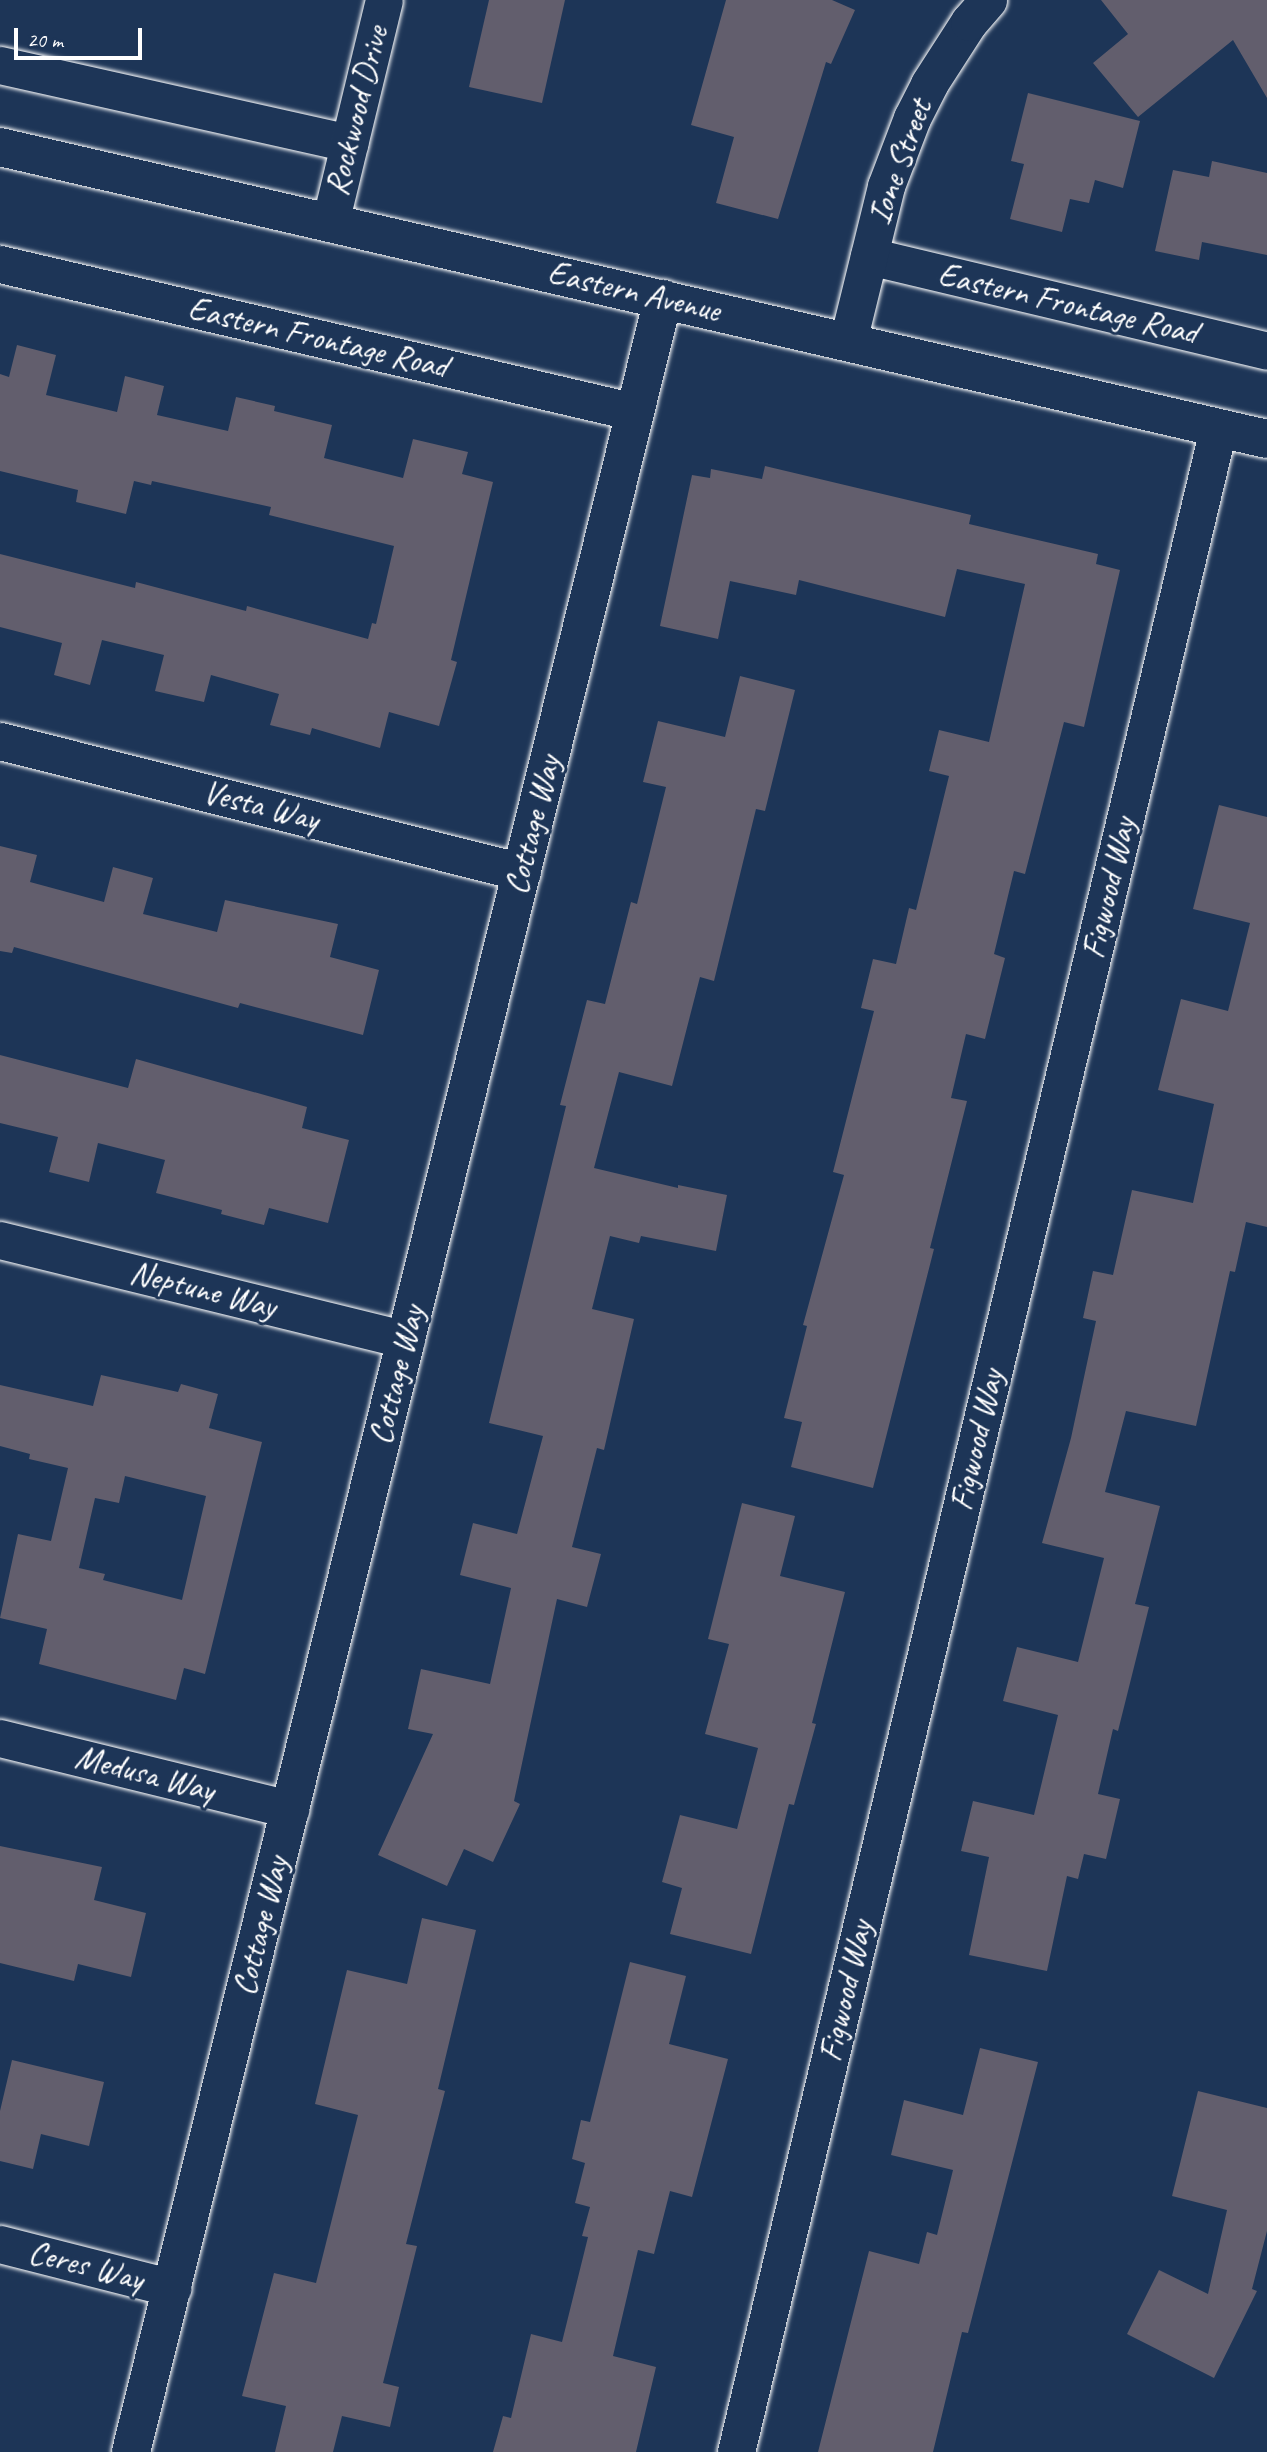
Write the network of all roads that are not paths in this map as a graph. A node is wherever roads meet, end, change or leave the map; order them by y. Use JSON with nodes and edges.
{"nodes":[{"id":1,"x":384,"y":0,"type":"edge"},
{"id":2,"x":988,"y":0,"type":"edge"},
{"id":3,"x":0,"y":65,"type":"edge"},
{"id":4,"x":349,"y":143,"type":"junction"},
{"id":5,"x":0,"y":147,"type":"edge"},
{"id":6,"x":330,"y":223,"type":"junction"},
{"id":7,"x":869,"y":256,"type":"junction"},
{"id":8,"x":0,"y":264,"type":"edge"},
{"id":9,"x":663,"y":299,"type":"junction"},
{"id":10,"x":848,"y":341,"type":"junction"},
{"id":11,"x":1267,"y":351,"type":"edge"},
{"id":12,"x":635,"y":412,"type":"junction"},
{"id":13,"x":1218,"y":428,"type":"junction"},
{"id":14,"x":1267,"y":439,"type":"edge"},
{"id":15,"x":0,"y":741,"type":"edge"},
{"id":16,"x":522,"y":872,"type":"junction"},
{"id":17,"x":0,"y":1240,"type":"edge"},
{"id":18,"x":406,"y":1340,"type":"junction"},
{"id":19,"x":0,"y":1738,"type":"edge"},
{"id":20,"x":290,"y":1809,"type":"junction"},
{"id":21,"x":0,"y":2245,"type":"edge"},
{"id":22,"x":172,"y":2288,"type":"junction"},
{"id":23,"x":131,"y":2452,"type":"edge"},
{"id":24,"x":736,"y":2452,"type":"edge"}],
"edges":[{"from":1,"to":4,"type":"street","name":"Rockwood Drive"},
{"from":2,"to":7,"type":"street","name":"Ione Street"},
{"from":3,"to":4,"type":"street"},
{"from":4,"to":6,"type":"street","name":"Rockwood Drive"},
{"from":5,"to":6,"type":"street","name":"Eastern Avenue"},
{"from":6,"to":9,"type":"street","name":"Eastern Avenue"},
{"from":7,"to":10,"type":"street","name":"Ione Street"},
{"from":7,"to":11,"type":"street","name":"Eastern Frontage Road"},
{"from":8,"to":12,"type":"street","name":"Eastern Frontage Road"},
{"from":9,"to":10,"type":"street","name":"Eastern Avenue"},
{"from":9,"to":12,"type":"street","name":"Cottage Way"},
{"from":10,"to":13,"type":"street","name":"Eastern Avenue"},
{"from":12,"to":16,"type":"street","name":"Cottage Way"},
{"from":13,"to":14,"type":"street","name":"Eastern Avenue"},
{"from":13,"to":24,"type":"street","name":"Figwood Way"},
{"from":15,"to":16,"type":"street","name":"Vesta Way"},
{"from":16,"to":18,"type":"street","name":"Cottage Way"},
{"from":17,"to":18,"type":"street","name":"Neptune Way"},
{"from":18,"to":20,"type":"street","name":"Cottage Way"},
{"from":19,"to":20,"type":"street","name":"Medusa Way"},
{"from":20,"to":22,"type":"street","name":"Cottage Way"},
{"from":21,"to":22,"type":"street","name":"Ceres Way"},
{"from":22,"to":23,"type":"street","name":"Cottage Way"}]}
